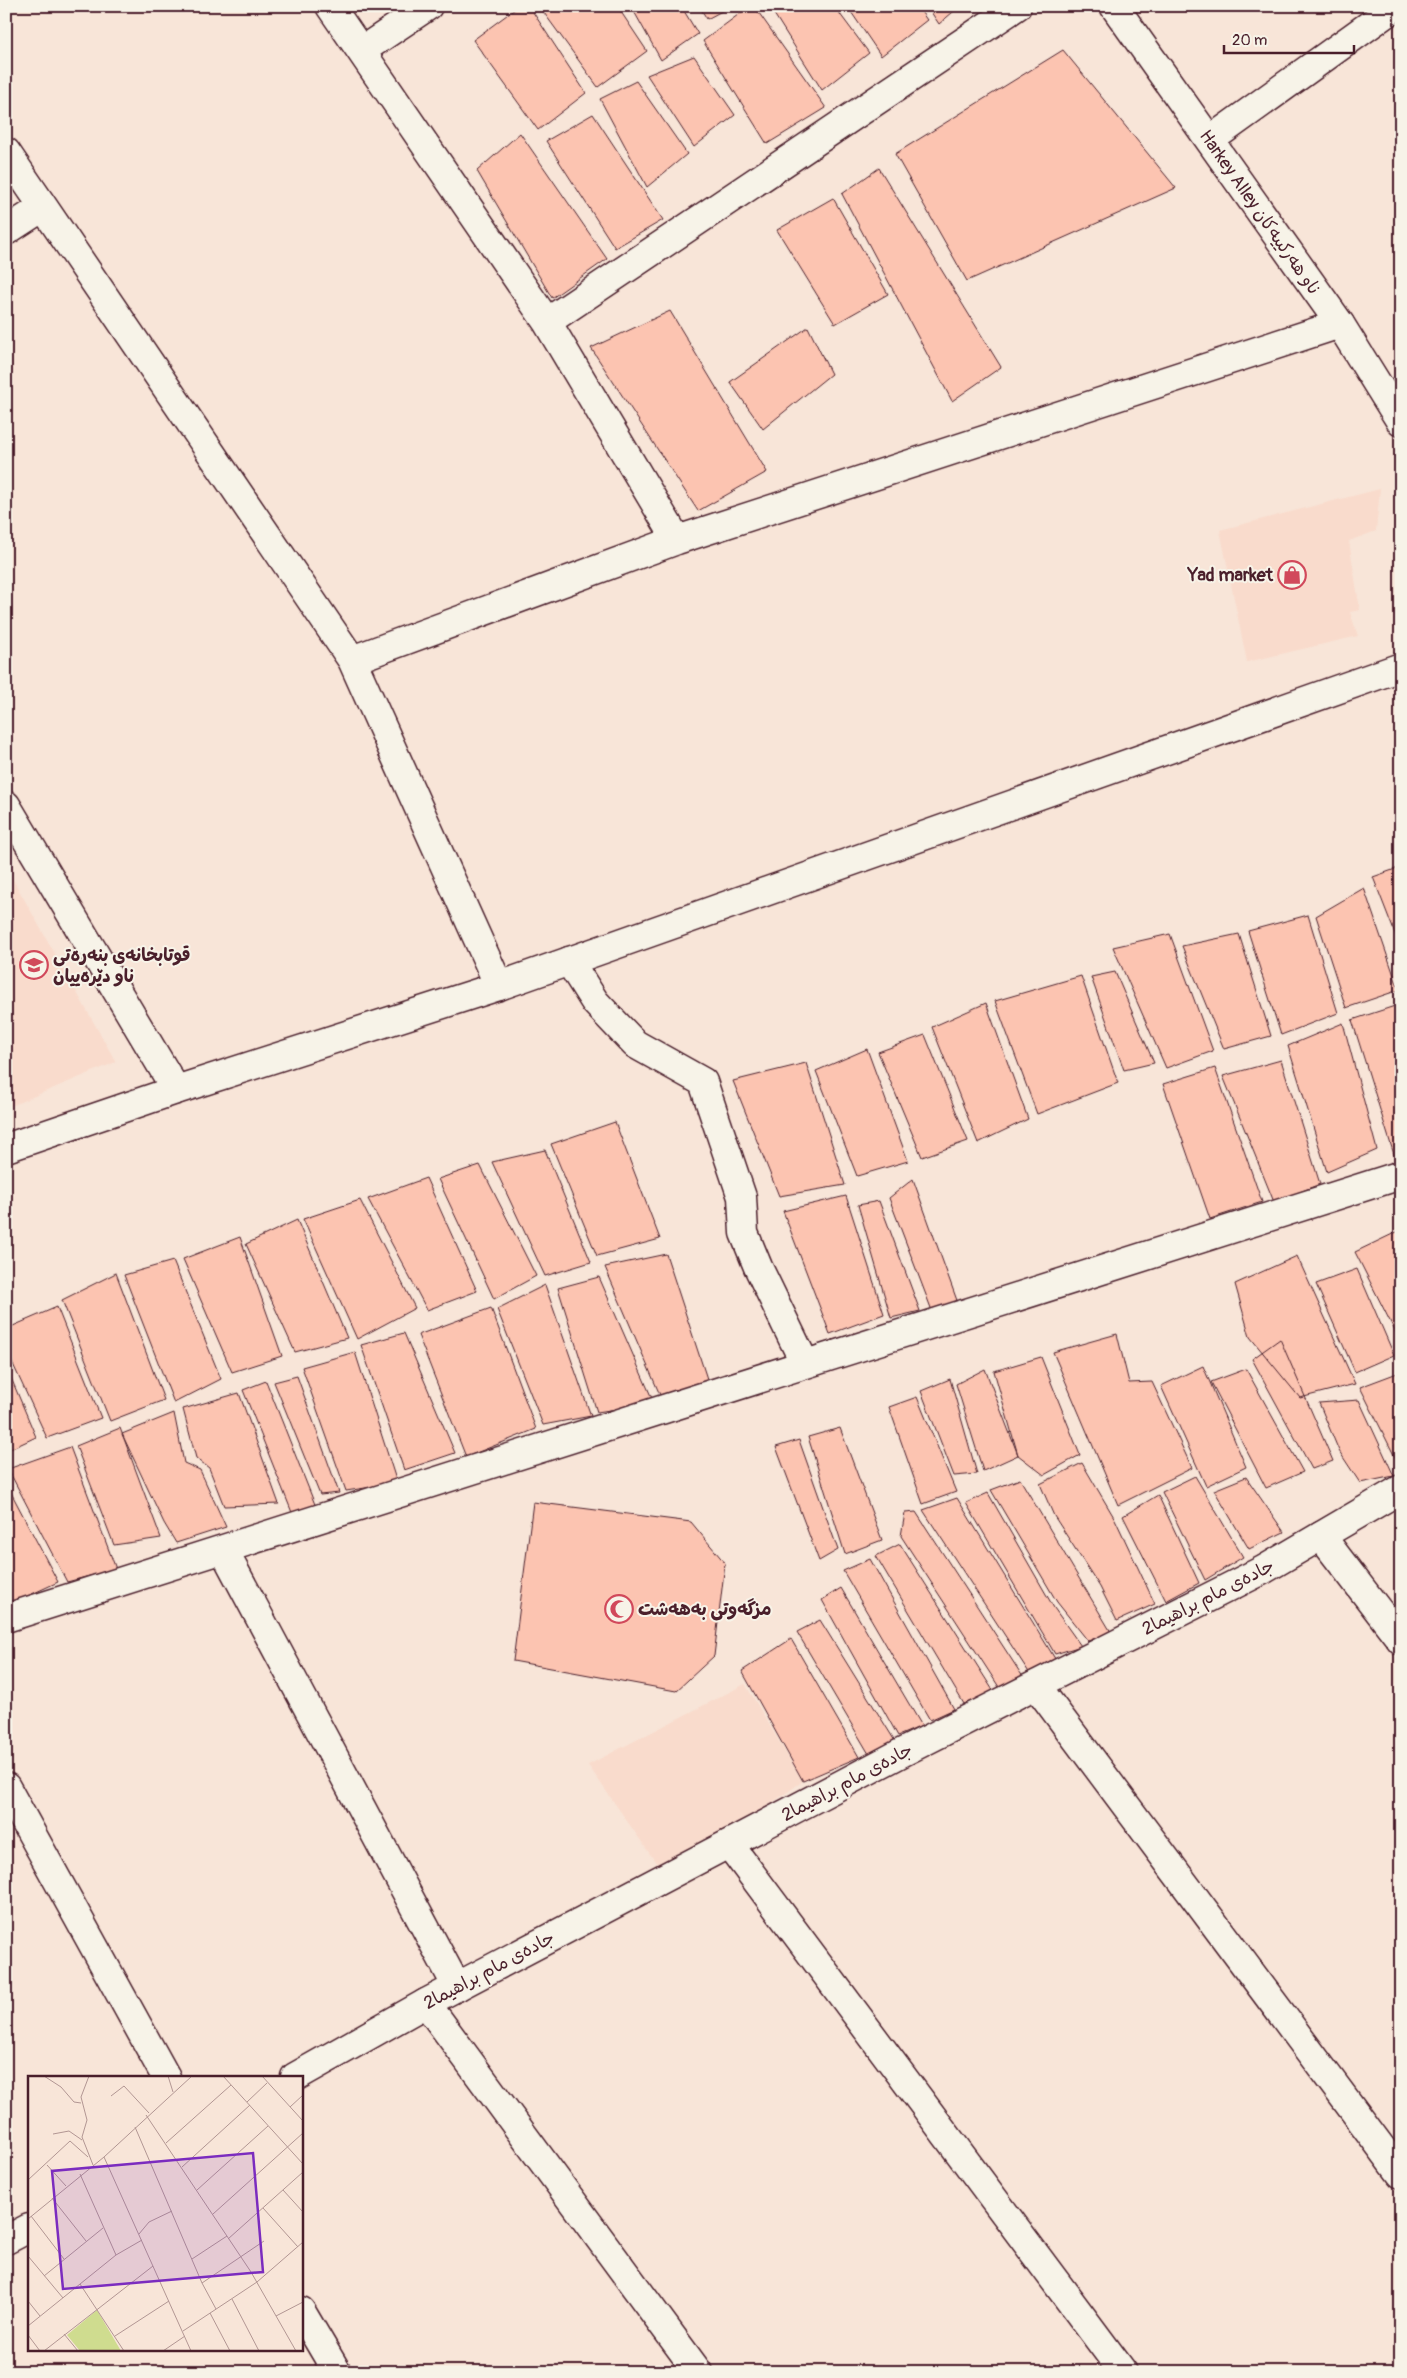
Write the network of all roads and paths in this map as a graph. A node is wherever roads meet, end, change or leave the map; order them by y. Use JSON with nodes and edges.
{"nodes":[{"id":1,"x":330,"y":6,"type":"edge"},
{"id":2,"x":428,"y":6,"type":"edge"},
{"id":3,"x":1017,"y":6,"type":"edge"},
{"id":4,"x":1114,"y":6,"type":"edge"},
{"id":5,"x":1396,"y":6,"type":"edge"},
{"id":6,"x":361,"y":51,"type":"junction"},
{"id":7,"x":1210,"y":140,"type":"junction"},
{"id":8,"x":6,"y":152,"type":"edge"},
{"id":9,"x":43,"y":207,"type":"junction"},
{"id":10,"x":6,"y":231,"type":"edge"},
{"id":11,"x":547,"y":322,"type":"junction"},
{"id":12,"x":1340,"y":324,"type":"junction"},
{"id":13,"x":1401,"y":422,"type":"edge"},
{"id":14,"x":677,"y":540,"type":"junction"},
{"id":15,"x":352,"y":660,"type":"junction"},
{"id":16,"x":1401,"y":667,"type":"edge"},
{"id":17,"x":6,"y":805,"type":"edge"},
{"id":18,"x":569,"y":961,"type":"junction"},
{"id":19,"x":499,"y":986,"type":"junction"},
{"id":20,"x":176,"y":1090,"type":"junction"},
{"id":21,"x":6,"y":1148,"type":"edge"},
{"id":22,"x":1401,"y":1175,"type":"edge"},
{"id":23,"x":805,"y":1364,"type":"junction"},
{"id":24,"x":1401,"y":1489,"type":"edge"},
{"id":25,"x":1321,"y":1536,"type":"junction"},
{"id":26,"x":223,"y":1549,"type":"junction"},
{"id":27,"x":6,"y":1618,"type":"edge"},
{"id":28,"x":1401,"y":1640,"type":"edge"},
{"id":29,"x":1036,"y":1685,"type":"junction"},
{"id":30,"x":6,"y":1787,"type":"edge"},
{"id":31,"x":729,"y":1844,"type":"junction"},
{"id":32,"x":456,"y":1987,"type":"junction"},
{"id":33,"x":426,"y":2003,"type":"junction"},
{"id":34,"x":165,"y":2076,"type":"edge"},
{"id":35,"x":297,"y":2076,"type":"edge"},
{"id":36,"x":1401,"y":2174,"type":"edge"},
{"id":37,"x":28,"y":2229,"type":"edge"},
{"id":38,"x":6,"y":2240,"type":"edge"},
{"id":39,"x":302,"y":2313,"type":"edge"},
{"id":40,"x":337,"y":2372,"type":"edge"},
{"id":41,"x":698,"y":2372,"type":"edge"},
{"id":42,"x":1123,"y":2372,"type":"edge"}],
"edges":[{"from":1,"to":6,"type":"street"},
{"from":2,"to":6,"type":"street"},
{"from":3,"to":11,"type":"street"},
{"from":4,"to":7,"type":"street","name":"Harkey Alley ناو هەركييەكان"},
{"from":5,"to":7,"type":"street"},
{"from":6,"to":11,"type":"street"},
{"from":7,"to":12,"type":"street","name":"Harkey Alley ناو هەركييەكان"},
{"from":8,"to":9,"type":"street"},
{"from":9,"to":10,"type":"street"},
{"from":9,"to":15,"type":"street"},
{"from":11,"to":14,"type":"street"},
{"from":12,"to":13,"type":"street","name":"Harkey Alley ناو هەركييەكان"},
{"from":12,"to":14,"type":"street"},
{"from":14,"to":15,"type":"street"},
{"from":15,"to":19,"type":"street"},
{"from":16,"to":18,"type":"street"},
{"from":17,"to":20,"type":"street"},
{"from":18,"to":19,"type":"street"},
{"from":18,"to":23,"type":"street"},
{"from":19,"to":20,"type":"street"},
{"from":20,"to":21,"type":"street"},
{"from":22,"to":23,"type":"street"},
{"from":23,"to":26,"type":"street"},
{"from":24,"to":25,"type":"street","name":"جادەی مام براهیما2"},
{"from":25,"to":28,"type":"street"},
{"from":25,"to":29,"type":"street","name":"جادەی مام براهیما2"},
{"from":26,"to":27,"type":"street"},
{"from":26,"to":32,"type":"street"},
{"from":29,"to":31,"type":"street","name":"جادەی مام براهیما2"},
{"from":29,"to":36,"type":"street"},
{"from":30,"to":34,"type":"street"},
{"from":31,"to":32,"type":"street","name":"جادەی مام براهیما2"},
{"from":31,"to":42,"type":"street"},
{"from":32,"to":33,"type":"street","name":"جادەی مام براهیما2"},
{"from":33,"to":35,"type":"street","name":"جادەی مام براهیما2"},
{"from":33,"to":41,"type":"street"},
{"from":37,"to":38,"type":"street"},
{"from":39,"to":40,"type":"street"}]}
